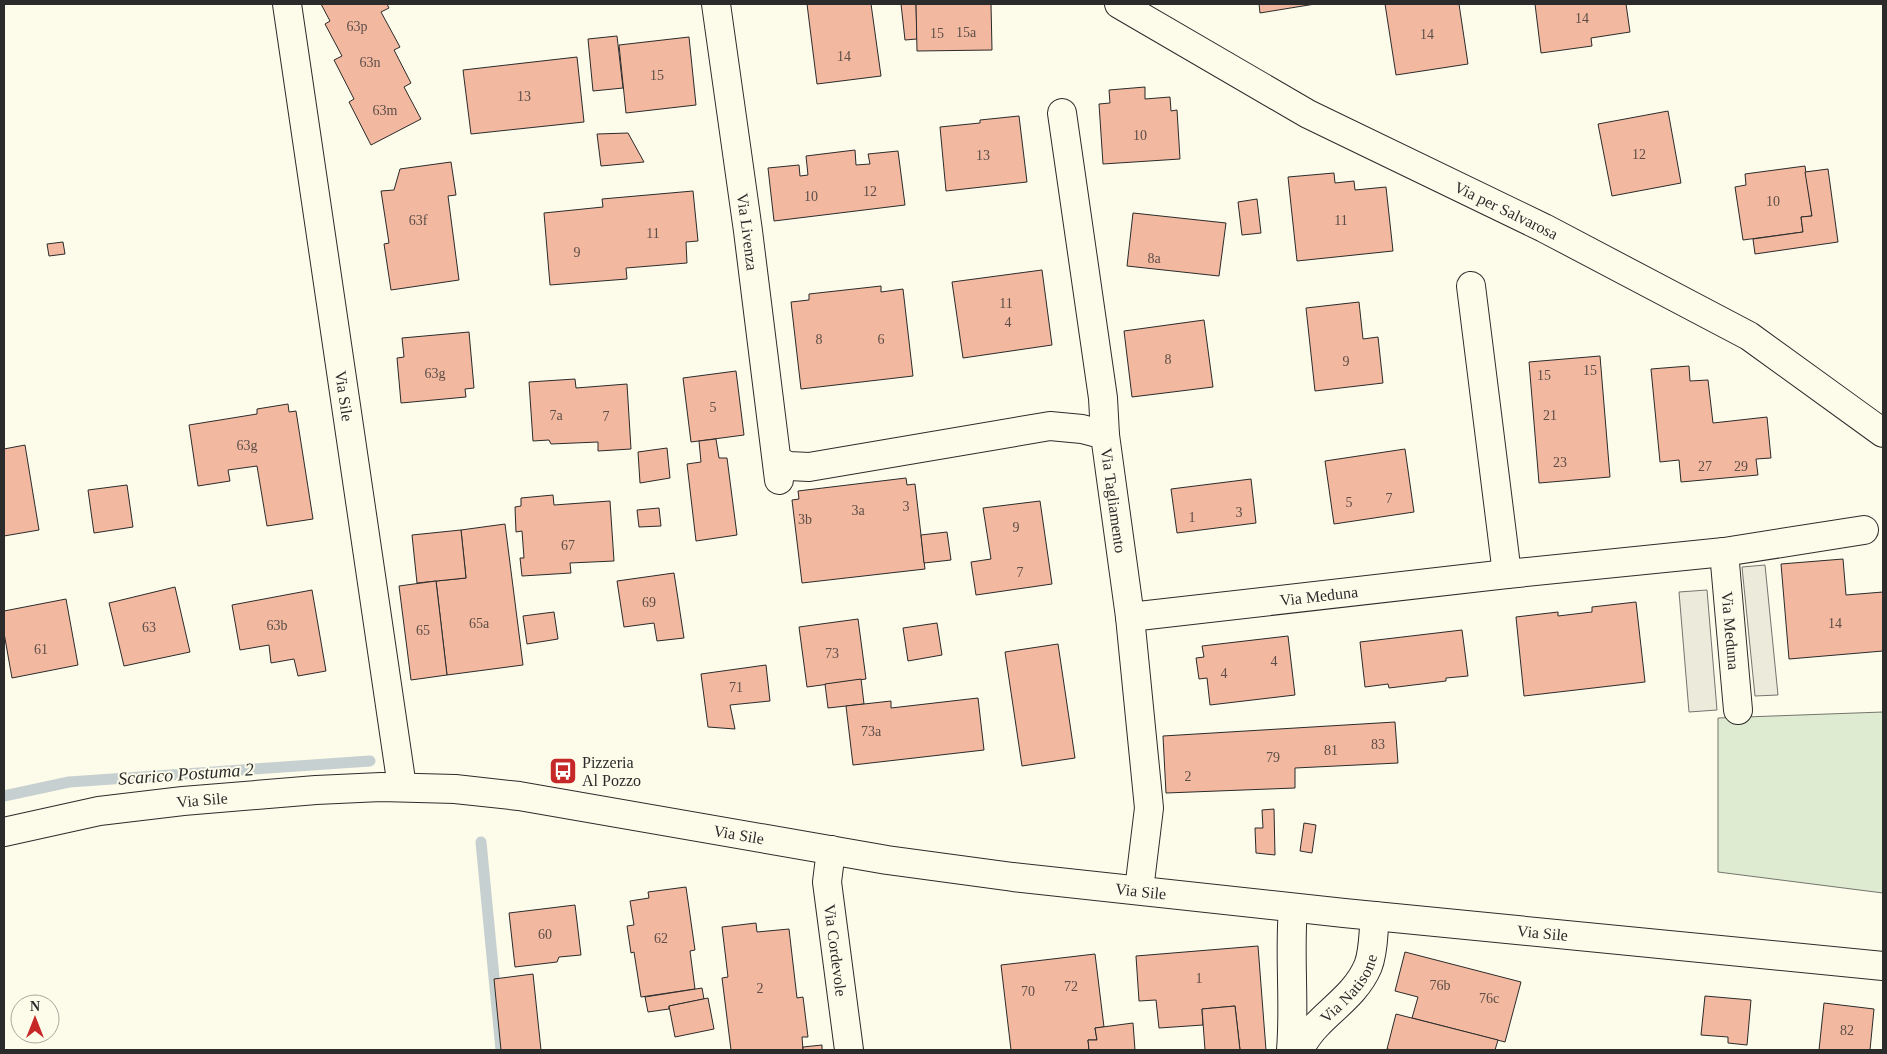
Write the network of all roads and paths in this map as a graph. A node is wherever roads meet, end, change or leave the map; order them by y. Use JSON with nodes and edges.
{"nodes":[{"id":1,"x":287,"y":4,"type":"edge"},
{"id":2,"x":716,"y":4,"type":"edge"},
{"id":3,"x":1119,"y":4,"type":"edge"},
{"id":4,"x":1062,"y":113,"type":"dead end"},
{"id":5,"x":1471,"y":286,"type":"dead end"},
{"id":6,"x":1883,"y":433,"type":"edge"},
{"id":7,"x":1105,"y":435,"type":"junction"},
{"id":8,"x":1864,"y":530,"type":"dead end"},
{"id":9,"x":1724,"y":552,"type":"junction"},
{"id":10,"x":1507,"y":574,"type":"junction"},
{"id":11,"x":1130,"y":617,"type":"junction"},
{"id":12,"x":1738,"y":710,"type":"dead end"},
{"id":13,"x":402,"y":787,"type":"junction"},
{"id":14,"x":4,"y":832,"type":"edge"},
{"id":15,"x":830,"y":850,"type":"junction"},
{"id":16,"x":1139,"y":890,"type":"junction"},
{"id":17,"x":1293,"y":908,"type":"junction"},
{"id":18,"x":1375,"y":916,"type":"junction"},
{"id":19,"x":1883,"y":966,"type":"edge"},
{"id":20,"x":849,"y":1050,"type":"edge"},
{"id":21,"x":1291,"y":1050,"type":"edge"},
{"id":22,"x":1298,"y":1050,"type":"edge"}],
"edges":[{"from":1,"to":13,"type":"street","name":"Via Sile"},
{"from":2,"to":7,"type":"street","name":"Via Livenza"},
{"from":3,"to":6,"type":"street","name":"Via per Salvarosa"},
{"from":4,"to":7,"type":"street","name":"Via Tagliamento"},
{"from":5,"to":10,"type":"street"},
{"from":7,"to":11,"type":"street","name":"Via Tagliamento"},
{"from":8,"to":9,"type":"street","name":"Via Meduna"},
{"from":9,"to":10,"type":"street","name":"Via Meduna"},
{"from":9,"to":12,"type":"street","name":"Via Meduna"},
{"from":10,"to":11,"type":"street","name":"Via Meduna"},
{"from":11,"to":16,"type":"street","name":"Via Tagliamento"},
{"from":13,"to":14,"type":"street","name":"Via Sile"},
{"from":13,"to":15,"type":"street","name":"Via Sile"},
{"from":15,"to":16,"type":"street","name":"Via Sile"},
{"from":15,"to":20,"type":"street","name":"Via Cordevole"},
{"from":16,"to":17,"type":"street","name":"Via Sile"},
{"from":17,"to":18,"type":"street","name":"Via Sile"},
{"from":17,"to":21,"type":"street","name":"Via Natisone"},
{"from":18,"to":19,"type":"street","name":"Via Sile"},
{"from":18,"to":22,"type":"street","name":"Via Natisone"}]}
